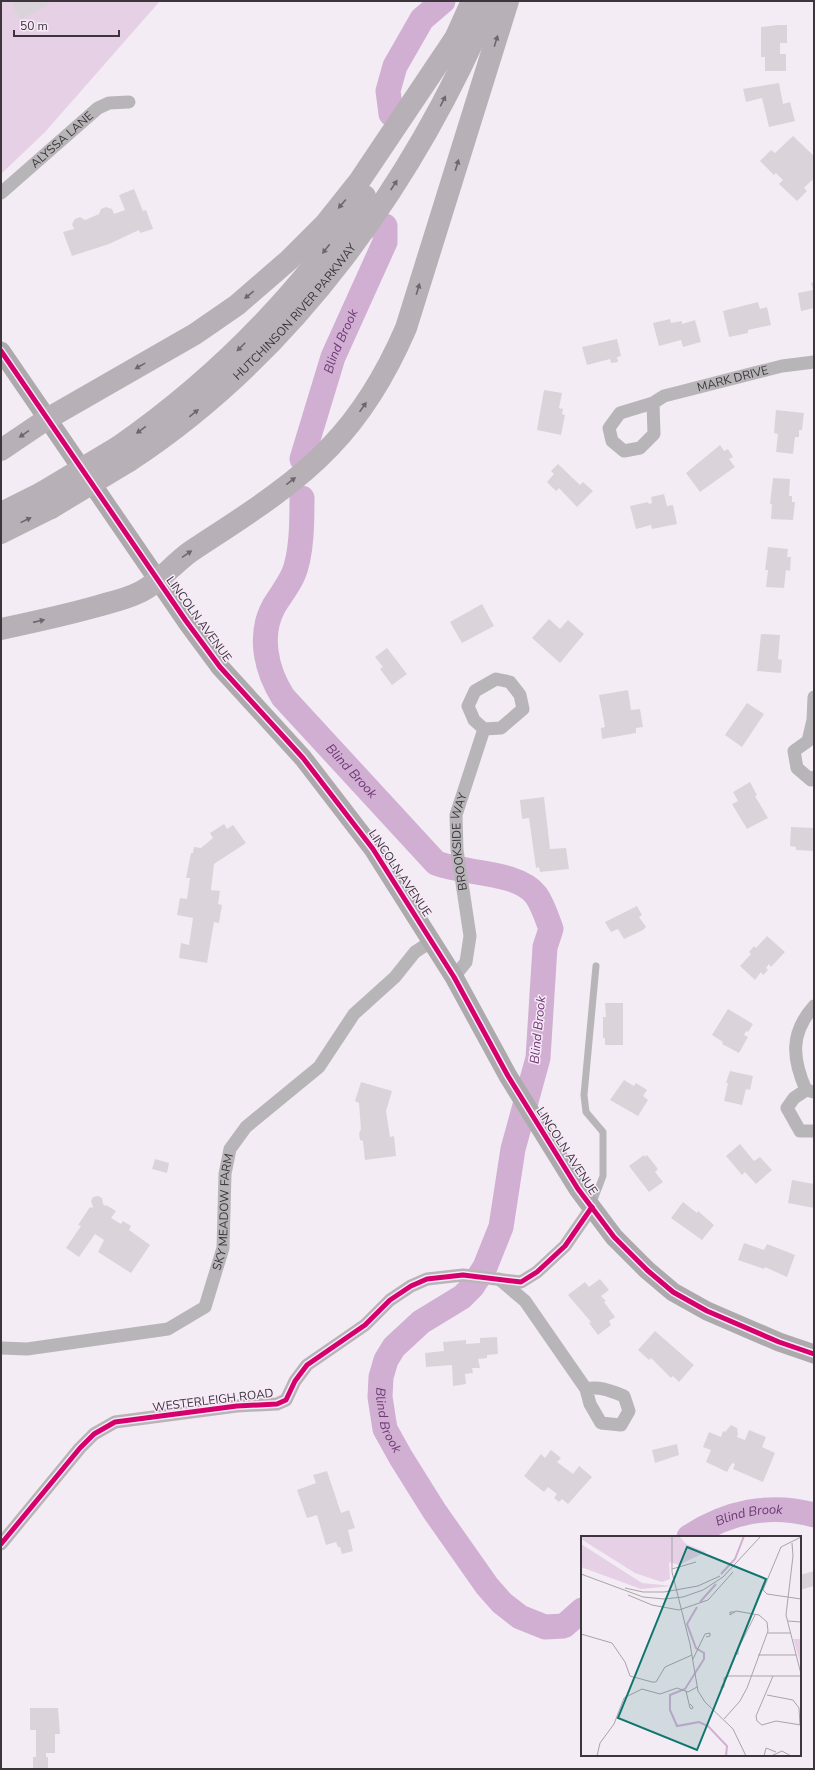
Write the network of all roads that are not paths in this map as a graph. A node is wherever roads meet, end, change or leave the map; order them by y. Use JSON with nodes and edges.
{"nodes":[{"id":1,"x":472,"y":1,"type":"edge"},
{"id":2,"x":491,"y":1,"type":"edge"},
{"id":3,"x":508,"y":1,"type":"edge"},
{"id":4,"x":454,"y":40,"type":"junction"},
{"id":5,"x":129,"y":102,"type":"dead end"},
{"id":6,"x":1,"y":193,"type":"edge"},
{"id":7,"x":1,"y":351,"type":"edge"},
{"id":8,"x":814,"y":362,"type":"edge"},
{"id":9,"x":653,"y":403,"type":"dead end"},
{"id":10,"x":47,"y":419,"type":"junction"},
{"id":11,"x":1,"y":450,"type":"edge"},
{"id":12,"x":123,"y":454,"type":"junction"},
{"id":13,"x":47,"y":500,"type":"junction"},
{"id":14,"x":1,"y":513,"type":"edge"},
{"id":15,"x":1,"y":533,"type":"edge"},
{"id":16,"x":158,"y":580,"type":"junction"},
{"id":17,"x":1,"y":629,"type":"edge"},
{"id":18,"x":814,"y":698,"type":"edge"},
{"id":19,"x":813,"y":721,"type":"edge"},
{"id":20,"x":484,"y":729,"type":"dead end"},
{"id":21,"x":814,"y":777,"type":"edge"},
{"id":22,"x":432,"y":941,"type":"junction"},
{"id":23,"x":596,"y":966,"type":"dead end"},
{"id":24,"x":454,"y":977,"type":"junction"},
{"id":25,"x":814,"y":1006,"type":"edge"},
{"id":26,"x":810,"y":1091,"type":"edge"},
{"id":27,"x":814,"y":1131,"type":"edge"},
{"id":28,"x":592,"y":1207,"type":"junction"},
{"id":29,"x":499,"y":1279,"type":"junction"},
{"id":30,"x":1,"y":1348,"type":"edge"},
{"id":31,"x":814,"y":1354,"type":"edge"},
{"id":32,"x":586,"y":1389,"type":"dead end"},
{"id":33,"x":1,"y":1544,"type":"edge"}],
"edges":[{"from":1,"to":4,"type":"highway","name":"HUTCHINSON RIVER PARKWAY"},
{"from":12,"to":2,"type":"highway","name":"HUTCHINSON RIVER PARKWAY","one_way":true},
{"from":16,"to":3,"type":"highway","one_way":true},
{"from":4,"to":10,"type":"highway","one_way":true},
{"from":4,"to":12,"type":"highway","name":"HUTCHINSON RIVER PARKWAY","one_way":true},
{"from":5,"to":6,"type":"street","name":"ALYSSA LANE"},
{"from":7,"to":10,"type":"street","name":"LINCOLN AVENUE"},
{"from":8,"to":9,"type":"street","name":"MARK DRIVE"},
{"from":10,"to":11,"type":"highway","one_way":true},
{"from":10,"to":16,"type":"street","name":"LINCOLN AVENUE"},
{"from":12,"to":13,"type":"highway","name":"HUTCHINSON RIVER PARKWAY","bridge":true},
{"from":13,"to":14,"type":"highway","name":"HUTCHINSON RIVER PARKWAY"},
{"from":15,"to":13,"type":"highway","name":"HUTCHINSON RIVER PARKWAY","one_way":true},
{"from":17,"to":16,"type":"highway","one_way":true},
{"from":16,"to":22,"type":"street","name":"LINCOLN AVENUE"},
{"from":18,"to":19,"type":"street"},
{"from":19,"to":21,"type":"street"},
{"from":20,"to":24,"type":"street","name":"BROOKSIDE WAY"},
{"from":22,"to":24,"type":"street","name":"LINCOLN AVENUE"},
{"from":22,"to":30,"type":"street","name":"SKY MEADOW FARM"},
{"from":23,"to":28,"type":"lane"},
{"from":24,"to":28,"type":"street","name":"LINCOLN AVENUE"},
{"from":25,"to":26,"type":"street"},
{"from":26,"to":27,"type":"street"},
{"from":28,"to":29,"type":"street","name":"WESTERLEIGH ROAD"},
{"from":28,"to":31,"type":"street","name":"LINCOLN AVENUE"},
{"from":29,"to":32,"type":"street"},
{"from":29,"to":33,"type":"street","name":"WESTERLEIGH ROAD"}]}
